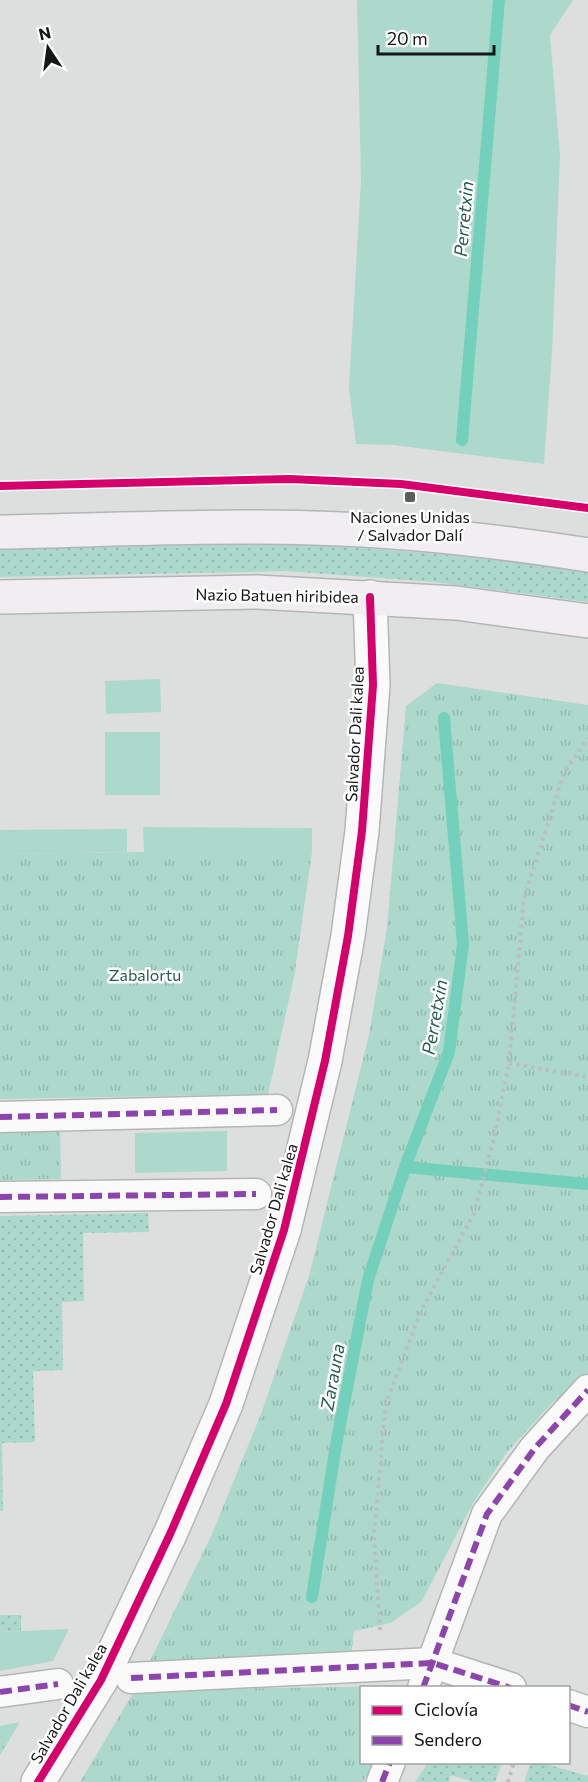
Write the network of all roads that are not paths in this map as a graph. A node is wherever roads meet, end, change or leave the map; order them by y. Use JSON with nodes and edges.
{"nodes":[{"id":1,"x":0,"y":532,"type":"edge"},
{"id":2,"x":588,"y":555,"type":"edge"},
{"id":3,"x":0,"y":597,"type":"edge"},
{"id":4,"x":370,"y":597,"type":"junction"},
{"id":5,"x":588,"y":621,"type":"edge"},
{"id":6,"x":277,"y":1110,"type":"dead end"},
{"id":7,"x":0,"y":1117,"type":"edge"},
{"id":8,"x":256,"y":1194,"type":"dead end"},
{"id":9,"x":0,"y":1197,"type":"edge"},
{"id":10,"x":588,"y":1390,"type":"edge"},
{"id":11,"x":428,"y":1675,"type":"edge"},
{"id":12,"x":131,"y":1678,"type":"dead end"},
{"id":13,"x":58,"y":1684,"type":"dead end"},
{"id":14,"x":498,"y":1686,"type":"edge"},
{"id":15,"x":0,"y":1692,"type":"edge"},
{"id":16,"x":570,"y":1707,"type":"edge"},
{"id":17,"x":588,"y":1712,"type":"edge"},
{"id":18,"x":389,"y":1764,"type":"edge"},
{"id":19,"x":38,"y":1782,"type":"edge"},
{"id":20,"x":382,"y":1782,"type":"edge"}],
"edges":[{"from":1,"to":2,"type":"main road"},
{"from":3,"to":4,"type":"main road","name":"Nazio Batuen hiribidea"},
{"from":4,"to":5,"type":"main road","name":"Nazio Batuen hiribidea"},
{"from":4,"to":19,"type":"street","name":"Salvador Dali kalea"},
{"from":6,"to":7,"type":"street"},
{"from":8,"to":9,"type":"street"},
{"from":10,"to":11,"type":"street"},
{"from":11,"to":12,"type":"street"},
{"from":11,"to":14,"type":"street"},
{"from":13,"to":15,"type":"street"},
{"from":16,"to":17,"type":"street"},
{"from":18,"to":20,"type":"street"}]}
